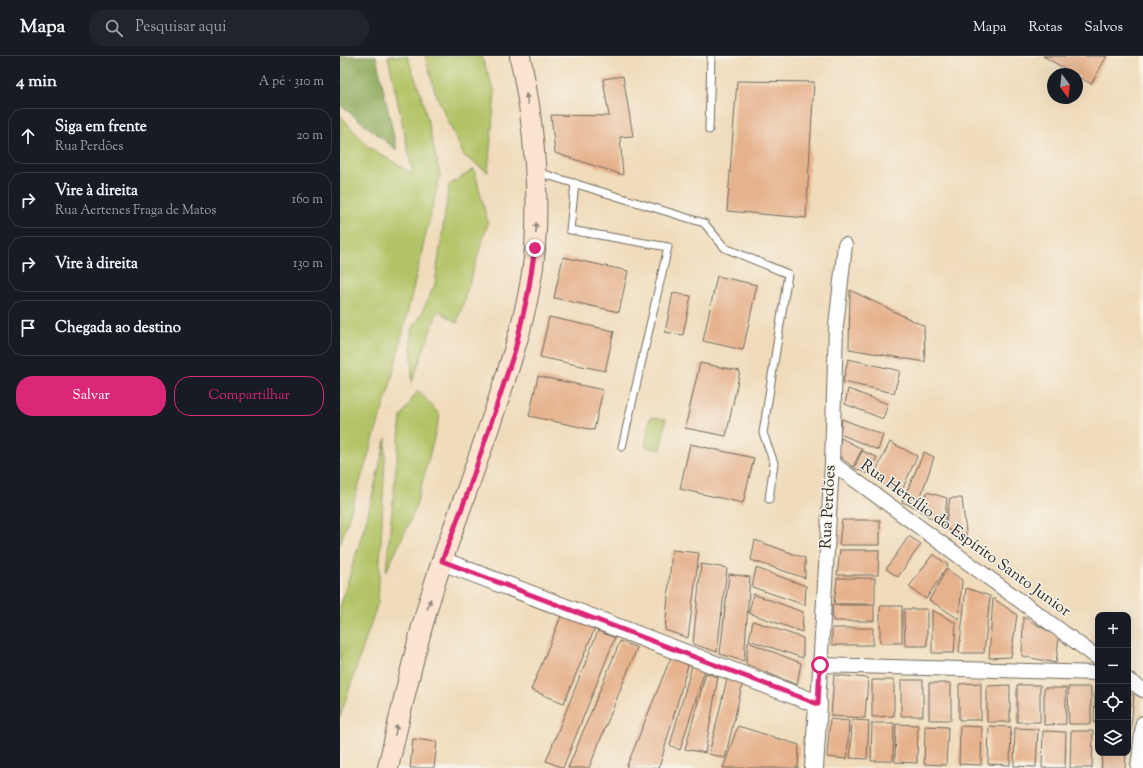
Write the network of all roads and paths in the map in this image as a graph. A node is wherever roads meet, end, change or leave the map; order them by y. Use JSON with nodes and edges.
{"nodes":[{"id":1,"x":520,"y":56,"type":"edge"},
{"id":2,"x":711,"y":56,"type":"edge"},
{"id":3,"x":709,"y":130,"type":"dead end"},
{"id":4,"x":535,"y":171,"type":"junction"},
{"id":5,"x":575,"y":183,"type":"junction"},
{"id":6,"x":845,"y":245,"type":"dead end"},
{"id":7,"x":622,"y":447,"type":"dead end"},
{"id":8,"x":832,"y":463,"type":"junction"},
{"id":9,"x":769,"y":499,"type":"dead end"},
{"id":10,"x":442,"y":561,"type":"junction"},
{"id":11,"x":1095,"y":656,"type":"edge"},
{"id":12,"x":820,"y":665,"type":"junction"},
{"id":13,"x":1095,"y":673,"type":"edge"},
{"id":14,"x":1131,"y":682,"type":"edge"},
{"id":15,"x":1143,"y":690,"type":"edge"},
{"id":16,"x":818,"y":704,"type":"junction"},
{"id":17,"x":1143,"y":723,"type":"edge"},
{"id":18,"x":388,"y":768,"type":"edge"},
{"id":19,"x":814,"y":768,"type":"edge"},
{"id":20,"x":1138,"y":768,"type":"edge"}],
"edges":[{"from":4,"to":1,"type":"main road","one_way":true},
{"from":2,"to":3,"type":"lane"},
{"from":4,"to":5,"type":"lane"},
{"from":10,"to":4,"type":"main road","one_way":true},
{"from":5,"to":7,"type":"lane"},
{"from":5,"to":9,"type":"lane"},
{"from":6,"to":8,"type":"street","name":"Rua Perdões"},
{"from":8,"to":11,"type":"street","name":"Rua Hercílio do Espírito Santo Junior"},
{"from":8,"to":12,"type":"street","name":"Rua Perdões"},
{"from":10,"to":16,"type":"street"},
{"from":18,"to":10,"type":"main road","one_way":true},
{"from":12,"to":13,"type":"street"},
{"from":12,"to":16,"type":"street","name":"Rua Perdões"},
{"from":14,"to":15,"type":"street"},
{"from":16,"to":19,"type":"street","name":"Rua Perdões"},
{"from":17,"to":20,"type":"street"}]}
